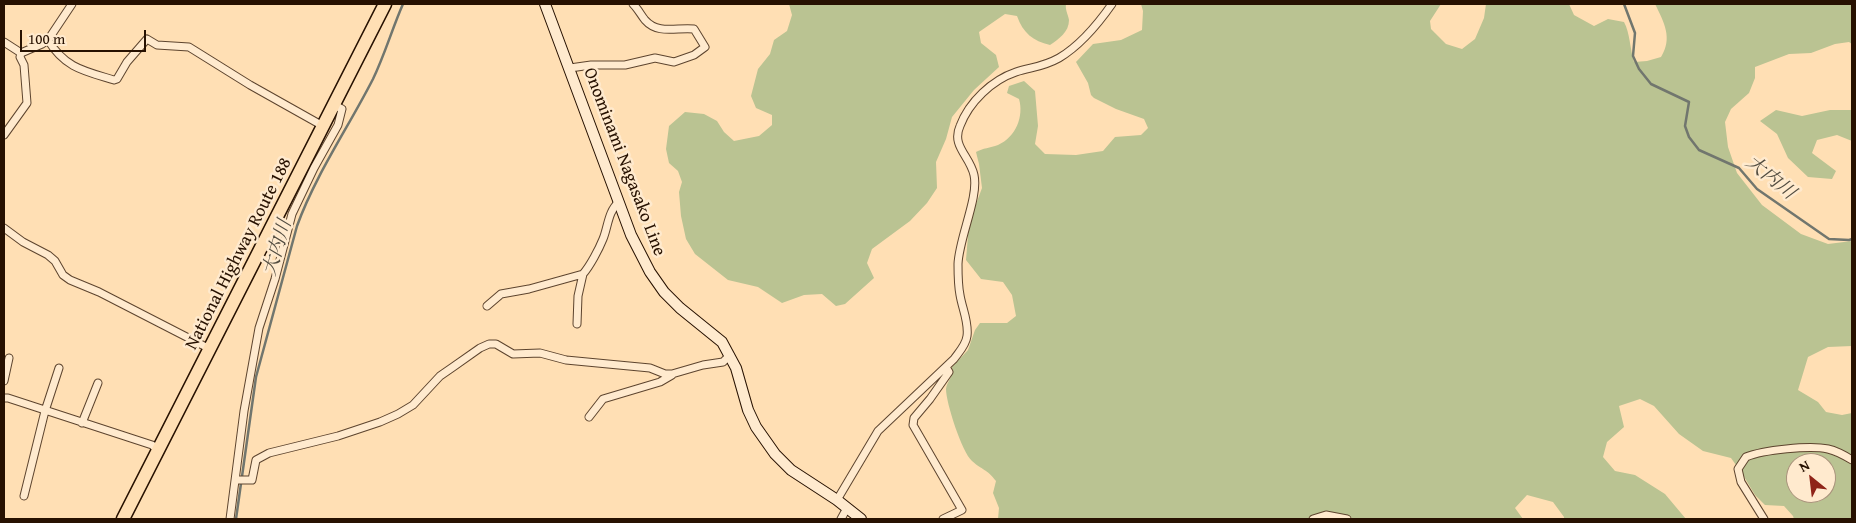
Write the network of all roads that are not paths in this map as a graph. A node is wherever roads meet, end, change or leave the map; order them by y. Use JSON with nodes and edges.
{"nodes":[{"id":1,"x":72,"y":4,"type":"edge"},
{"id":2,"x":385,"y":4,"type":"edge"},
{"id":3,"x":545,"y":4,"type":"edge"},
{"id":4,"x":633,"y":4,"type":"edge"},
{"id":5,"x":1112,"y":4,"type":"edge"},
{"id":6,"x":48,"y":40,"type":"junction"},
{"id":7,"x":4,"y":42,"type":"edge"},
{"id":8,"x":21,"y":53,"type":"junction"},
{"id":9,"x":570,"y":68,"type":"junction"},
{"id":10,"x":334,"y":105,"type":"junction"},
{"id":11,"x":323,"y":126,"type":"junction"},
{"id":12,"x":4,"y":135,"type":"edge"},
{"id":13,"x":618,"y":202,"type":"junction"},
{"id":14,"x":5,"y":230,"type":"edge"},
{"id":15,"x":583,"y":274,"type":"junction"},
{"id":16,"x":487,"y":306,"type":"dead end"},
{"id":17,"x":577,"y":324,"type":"dead end"},
{"id":18,"x":210,"y":349,"type":"junction"},
{"id":19,"x":730,"y":355,"type":"junction"},
{"id":20,"x":9,"y":358,"type":"dead end"},
{"id":21,"x":946,"y":367,"type":"junction"},
{"id":22,"x":59,"y":368,"type":"dead end"},
{"id":23,"x":672,"y":374,"type":"junction"},
{"id":24,"x":4,"y":380,"type":"edge"},
{"id":25,"x":98,"y":383,"type":"dead end"},
{"id":26,"x":4,"y":398,"type":"edge"},
{"id":27,"x":45,"y":411,"type":"junction"},
{"id":28,"x":589,"y":417,"type":"dead end"},
{"id":29,"x":82,"y":423,"type":"junction"},
{"id":30,"x":158,"y":450,"type":"junction"},
{"id":31,"x":1852,"y":460,"type":"edge"},
{"id":32,"x":236,"y":480,"type":"junction"},
{"id":33,"x":24,"y":496,"type":"dead end"},
{"id":34,"x":837,"y":500,"type":"junction"},
{"id":35,"x":847,"y":508,"type":"junction"},
{"id":36,"x":123,"y":519,"type":"edge"},
{"id":37,"x":230,"y":519,"type":"edge"},
{"id":38,"x":841,"y":519,"type":"edge"},
{"id":39,"x":862,"y":519,"type":"edge"},
{"id":40,"x":943,"y":519,"type":"edge"},
{"id":41,"x":1313,"y":519,"type":"edge"},
{"id":42,"x":1346,"y":519,"type":"edge"},
{"id":43,"x":1764,"y":519,"type":"edge"}],
"edges":[{"from":1,"to":6,"type":"street"},
{"from":2,"to":10,"type":"highway","name":"National Highway Route 188"},
{"from":3,"to":9,"type":"main road","name":"Onominami Nagasako Line"},
{"from":4,"to":9,"type":"street"},
{"from":5,"to":21,"type":"street"},
{"from":6,"to":8,"type":"street"},
{"from":6,"to":11,"type":"street"},
{"from":7,"to":8,"type":"street"},
{"from":8,"to":12,"type":"street"},
{"from":9,"to":13,"type":"main road","name":"Onominami Nagasako Line"},
{"from":10,"to":11,"type":"highway","name":"National Highway Route 188"},
{"from":10,"to":32,"type":"street"},
{"from":11,"to":18,"type":"highway","name":"National Highway Route 188"},
{"from":13,"to":15,"type":"street"},
{"from":13,"to":19,"type":"main road","name":"Onominami Nagasako Line"},
{"from":14,"to":18,"type":"street"},
{"from":15,"to":16,"type":"street"},
{"from":15,"to":17,"type":"street"},
{"from":18,"to":30,"type":"highway","name":"National Highway Route 188"},
{"from":19,"to":23,"type":"street"},
{"from":19,"to":34,"type":"main road","name":"Onominami Nagasako Line"},
{"from":20,"to":24,"type":"street"},
{"from":21,"to":34,"type":"street"},
{"from":21,"to":40,"type":"street"},
{"from":22,"to":27,"type":"street"},
{"from":23,"to":28,"type":"street"},
{"from":23,"to":32,"type":"street"},
{"from":25,"to":29,"type":"street"},
{"from":26,"to":27,"type":"street"},
{"from":27,"to":29,"type":"street"},
{"from":27,"to":33,"type":"street"},
{"from":29,"to":30,"type":"street"},
{"from":30,"to":36,"type":"highway","name":"National Highway Route 188"},
{"from":31,"to":43,"type":"street"},
{"from":32,"to":37,"type":"street"},
{"from":34,"to":35,"type":"main road","name":"Onominami Nagasako Line"},
{"from":35,"to":38,"type":"street"},
{"from":35,"to":39,"type":"main road","name":"Onominami Nagasako Line"},
{"from":41,"to":42,"type":"street"}]}
